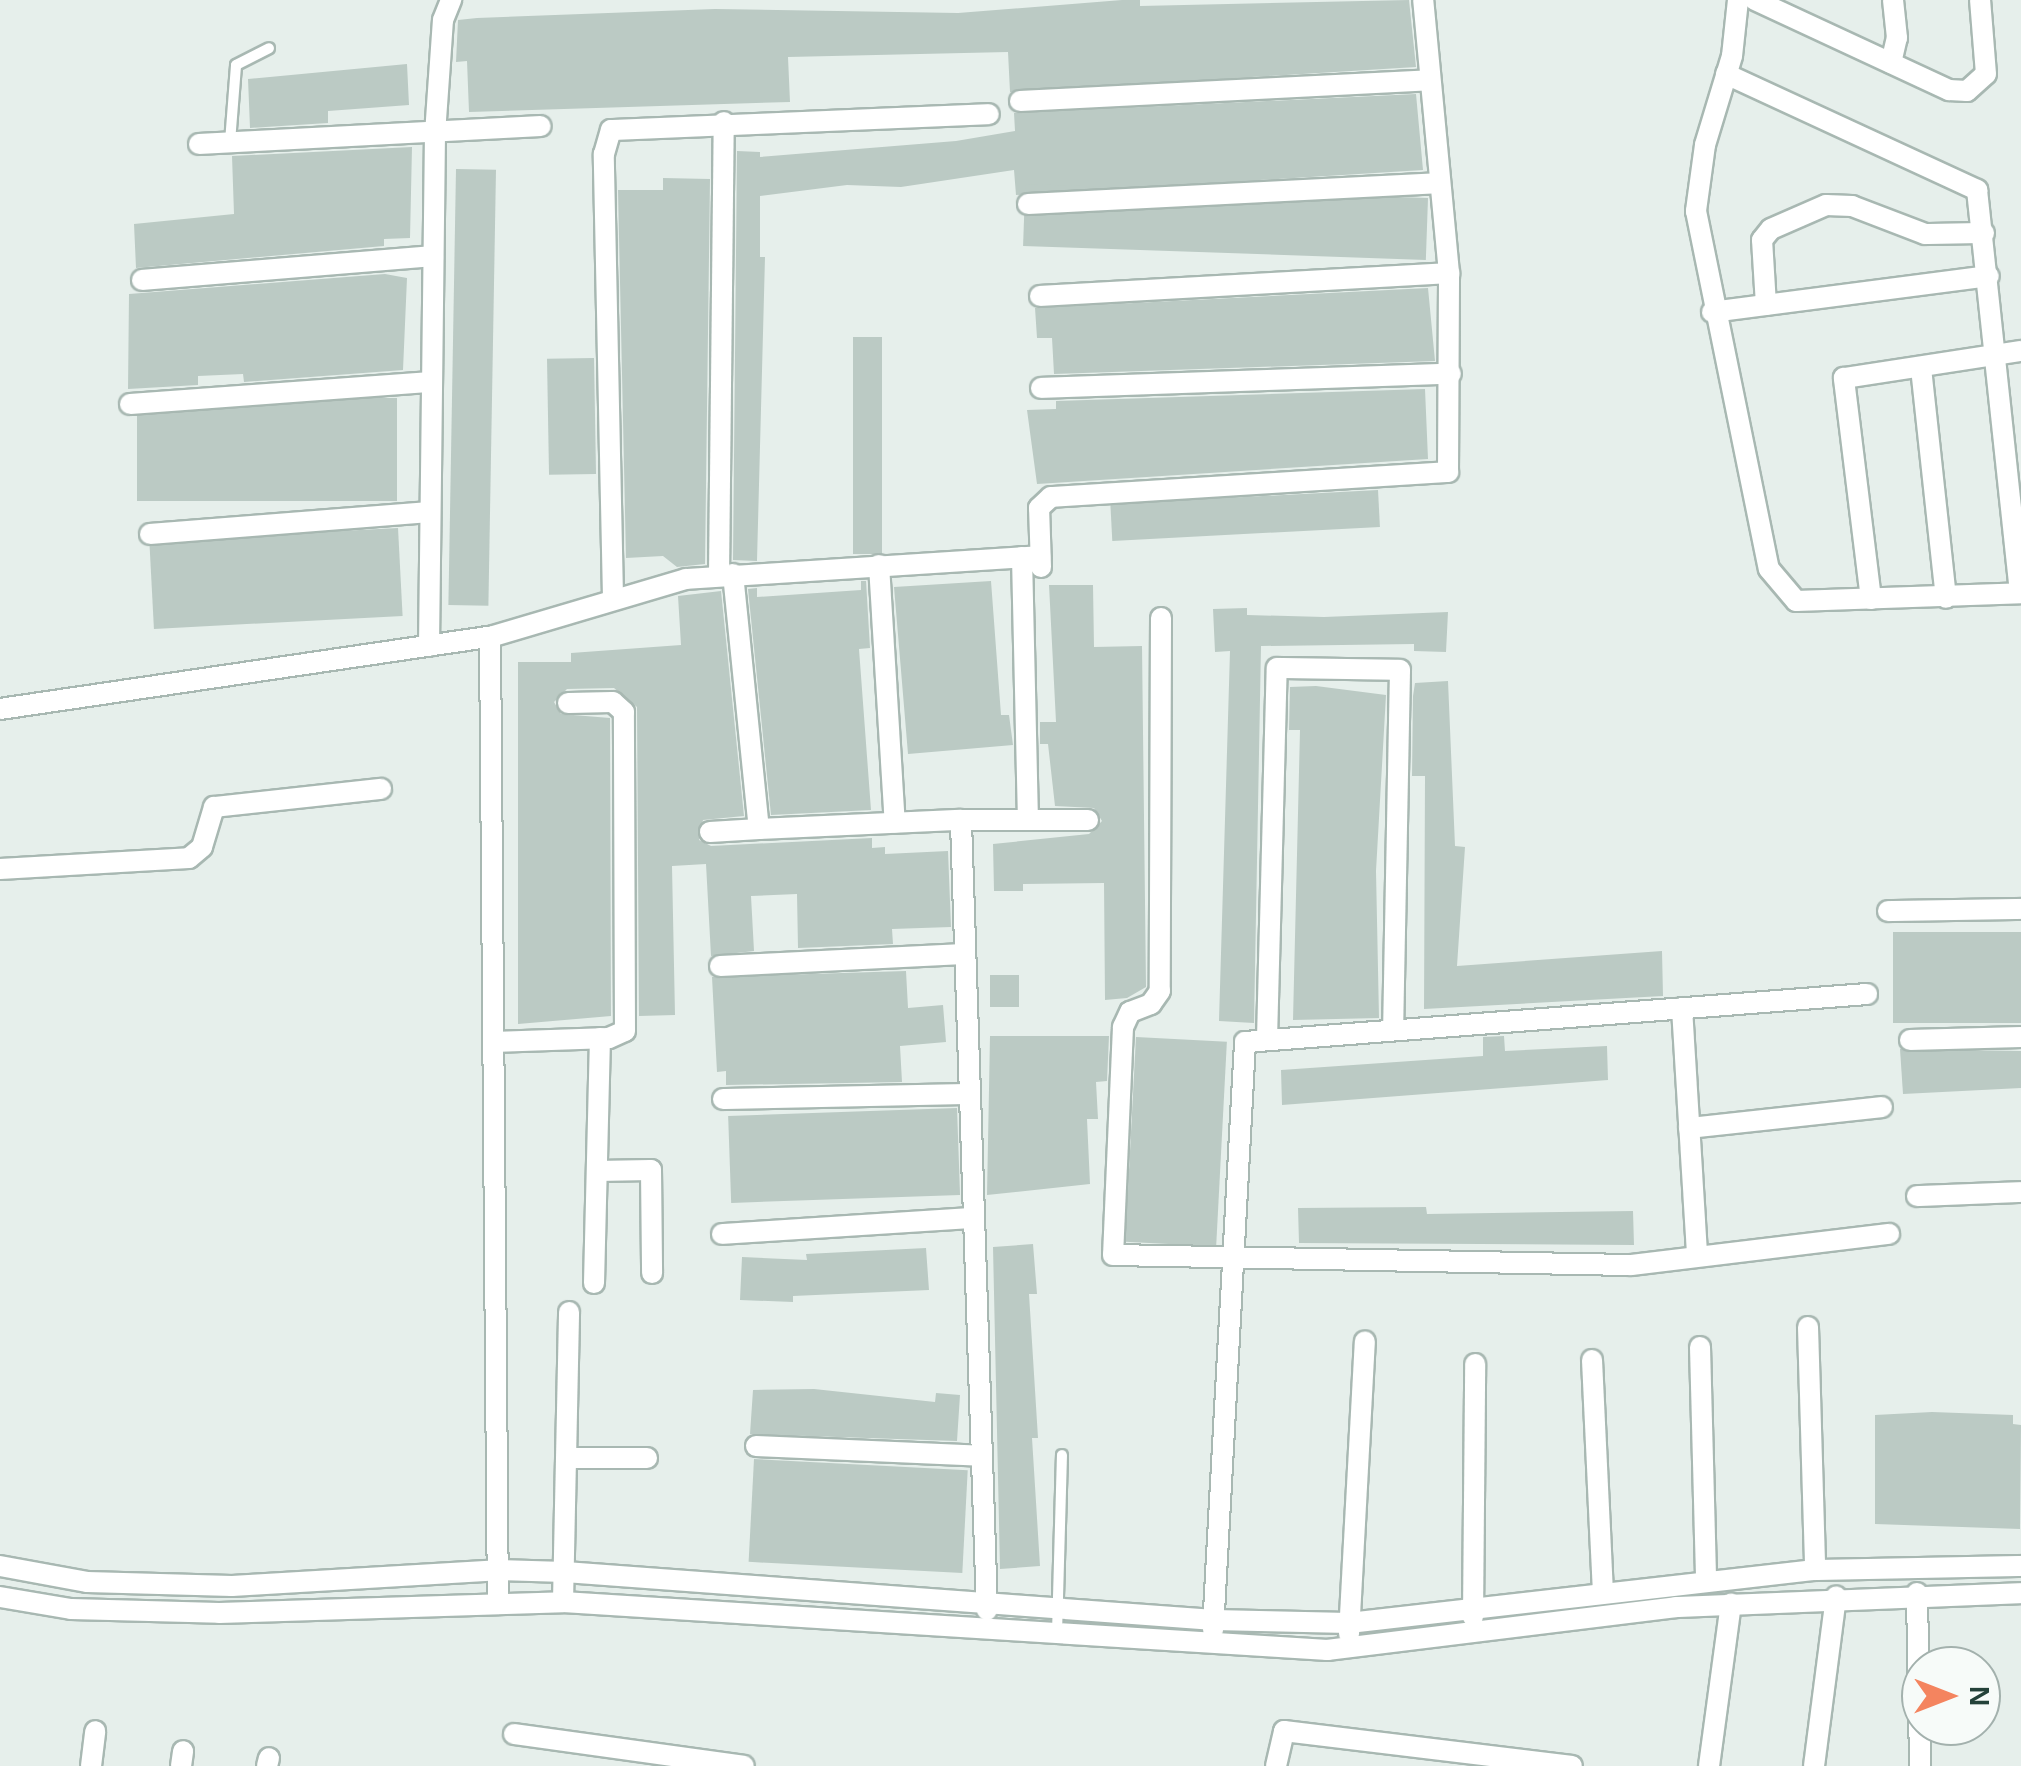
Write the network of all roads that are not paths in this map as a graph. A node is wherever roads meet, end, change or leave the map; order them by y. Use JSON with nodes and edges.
{"nodes":[{"id":1,"x":451,"y":0,"type":"edge"},
{"id":2,"x":1423,"y":0,"type":"edge"},
{"id":3,"x":1738,"y":0,"type":"edge"},
{"id":4,"x":1755,"y":0,"type":"edge"},
{"id":5,"x":1893,"y":0,"type":"edge"},
{"id":6,"x":1980,"y":0,"type":"edge"},
{"id":7,"x":269,"y":48,"type":"dead end"},
{"id":8,"x":1891,"y":63,"type":"junction"},
{"id":9,"x":1726,"y":74,"type":"junction"},
{"id":10,"x":1428,"y":80,"type":"junction"},
{"id":11,"x":1020,"y":101,"type":"dead end"},
{"id":12,"x":989,"y":114,"type":"dead end"},
{"id":13,"x":724,"y":122,"type":"junction"},
{"id":14,"x":541,"y":126,"type":"dead end"},
{"id":15,"x":435,"y":134,"type":"junction"},
{"id":16,"x":230,"y":142,"type":"junction"},
{"id":17,"x":199,"y":144,"type":"dead end"},
{"id":18,"x":1436,"y":183,"type":"junction"},
{"id":19,"x":1028,"y":204,"type":"dead end"},
{"id":20,"x":1984,"y":233,"type":"junction"},
{"id":21,"x":433,"y":256,"type":"junction"},
{"id":22,"x":1449,"y":273,"type":"junction"},
{"id":23,"x":1989,"y":276,"type":"junction"},
{"id":24,"x":142,"y":280,"type":"dead end"},
{"id":25,"x":1040,"y":296,"type":"dead end"},
{"id":26,"x":1766,"y":305,"type":"junction"},
{"id":27,"x":1712,"y":312,"type":"junction"},
{"id":28,"x":2021,"y":351,"type":"edge"},
{"id":29,"x":1998,"y":354,"type":"junction"},
{"id":30,"x":1921,"y":368,"type":"junction"},
{"id":31,"x":1451,"y":374,"type":"junction"},
{"id":32,"x":432,"y":382,"type":"junction"},
{"id":33,"x":1041,"y":388,"type":"dead end"},
{"id":34,"x":130,"y":404,"type":"dead end"},
{"id":35,"x":429,"y":512,"type":"junction"},
{"id":36,"x":150,"y":534,"type":"dead end"},
{"id":37,"x":1034,"y":560,"type":"junction"},
{"id":38,"x":879,"y":564,"type":"junction"},
{"id":39,"x":726,"y":574,"type":"junction"},
{"id":40,"x":2021,"y":593,"type":"edge"},
{"id":41,"x":613,"y":598,"type":"junction"},
{"id":42,"x":1946,"y":598,"type":"junction"},
{"id":43,"x":1871,"y":599,"type":"junction"},
{"id":44,"x":1161,"y":618,"type":"dead end"},
{"id":45,"x":490,"y":637,"type":"junction"},
{"id":46,"x":429,"y":646,"type":"junction"},
{"id":47,"x":568,"y":702,"type":"dead end"},
{"id":48,"x":0,"y":709,"type":"edge"},
{"id":49,"x":381,"y":789,"type":"dead end"},
{"id":50,"x":960,"y":820,"type":"junction"},
{"id":51,"x":1028,"y":820,"type":"junction"},
{"id":52,"x":1088,"y":820,"type":"dead end"},
{"id":53,"x":895,"y":823,"type":"junction"},
{"id":54,"x":758,"y":830,"type":"junction"},
{"id":55,"x":710,"y":832,"type":"dead end"},
{"id":56,"x":0,"y":869,"type":"edge"},
{"id":57,"x":2021,"y":909,"type":"edge"},
{"id":58,"x":1888,"y":911,"type":"dead end"},
{"id":59,"x":964,"y":954,"type":"junction"},
{"id":60,"x":720,"y":966,"type":"dead end"},
{"id":61,"x":1866,"y":994,"type":"dead end"},
{"id":62,"x":1682,"y":1008,"type":"junction"},
{"id":63,"x":1392,"y":1030,"type":"junction"},
{"id":64,"x":600,"y":1038,"type":"junction"},
{"id":65,"x":2021,"y":1038,"type":"edge"},
{"id":66,"x":1268,"y":1040,"type":"junction"},
{"id":67,"x":1910,"y":1040,"type":"dead end"},
{"id":68,"x":494,"y":1042,"type":"junction"},
{"id":69,"x":968,"y":1094,"type":"junction"},
{"id":70,"x":723,"y":1099,"type":"dead end"},
{"id":71,"x":1882,"y":1107,"type":"dead end"},
{"id":72,"x":1689,"y":1128,"type":"junction"},
{"id":73,"x":598,"y":1171,"type":"junction"},
{"id":74,"x":2021,"y":1192,"type":"edge"},
{"id":75,"x":1917,"y":1196,"type":"dead end"},
{"id":76,"x":972,"y":1218,"type":"junction"},
{"id":77,"x":722,"y":1234,"type":"dead end"},
{"id":78,"x":1888,"y":1234,"type":"dead end"},
{"id":79,"x":1697,"y":1256,"type":"junction"},
{"id":80,"x":1235,"y":1257,"type":"junction"},
{"id":81,"x":652,"y":1273,"type":"dead end"},
{"id":82,"x":594,"y":1283,"type":"dead end"},
{"id":83,"x":569,"y":1312,"type":"dead end"},
{"id":84,"x":1808,"y":1327,"type":"dead end"},
{"id":85,"x":1364,"y":1341,"type":"dead end"},
{"id":86,"x":1700,"y":1347,"type":"dead end"},
{"id":87,"x":1592,"y":1360,"type":"dead end"},
{"id":88,"x":1475,"y":1364,"type":"dead end"},
{"id":89,"x":756,"y":1446,"type":"dead end"},
{"id":90,"x":1062,"y":1455,"type":"dead end"},
{"id":91,"x":981,"y":1456,"type":"junction"},
{"id":92,"x":567,"y":1458,"type":"junction"},
{"id":93,"x":647,"y":1458,"type":"dead end"},
{"id":94,"x":1985,"y":1564,"type":"junction"},
{"id":95,"x":0,"y":1566,"type":"edge"},
{"id":96,"x":2021,"y":1566,"type":"edge"},
{"id":97,"x":498,"y":1570,"type":"junction"},
{"id":98,"x":1815,"y":1570,"type":"junction"},
{"id":99,"x":565,"y":1572,"type":"junction"},
{"id":100,"x":1706,"y":1580,"type":"junction"},
{"id":101,"x":1603,"y":1590,"type":"junction"},
{"id":102,"x":1917,"y":1593,"type":"junction"},
{"id":103,"x":2021,"y":1593,"type":"edge"},
{"id":104,"x":1985,"y":1594,"type":"junction"},
{"id":105,"x":1836,"y":1596,"type":"junction"},
{"id":106,"x":0,"y":1597,"type":"edge"},
{"id":107,"x":987,"y":1598,"type":"junction"},
{"id":108,"x":498,"y":1602,"type":"junction"},
{"id":109,"x":564,"y":1602,"type":"junction"},
{"id":110,"x":1731,"y":1603,"type":"junction"},
{"id":111,"x":1472,"y":1604,"type":"junction"},
{"id":112,"x":1058,"y":1605,"type":"junction"},
{"id":113,"x":1214,"y":1620,"type":"junction"},
{"id":114,"x":1349,"y":1623,"type":"junction"},
{"id":115,"x":986,"y":1629,"type":"junction"},
{"id":116,"x":1474,"y":1630,"type":"junction"},
{"id":117,"x":1057,"y":1634,"type":"junction"},
{"id":118,"x":1211,"y":1645,"type":"junction"},
{"id":119,"x":1349,"y":1648,"type":"junction"},
{"id":120,"x":94,"y":1731,"type":"dead end"},
{"id":121,"x":514,"y":1734,"type":"dead end"},
{"id":122,"x":90,"y":1766,"type":"edge"},
{"id":123,"x":744,"y":1766,"type":"edge"},
{"id":124,"x":1276,"y":1766,"type":"edge"},
{"id":125,"x":1572,"y":1766,"type":"edge"},
{"id":126,"x":1709,"y":1766,"type":"edge"},
{"id":127,"x":1814,"y":1766,"type":"edge"},
{"id":128,"x":1920,"y":1766,"type":"edge"}],
"edges":[{"from":1,"to":15,"type":"street"},
{"from":2,"to":10,"type":"street"},
{"from":3,"to":9,"type":"street"},
{"from":4,"to":8,"type":"street"},
{"from":5,"to":8,"type":"street"},
{"from":6,"to":8,"type":"street"},
{"from":7,"to":16,"type":"lane"},
{"from":9,"to":20,"type":"street"},
{"from":9,"to":27,"type":"street"},
{"from":10,"to":11,"type":"street"},
{"from":10,"to":18,"type":"street"},
{"from":12,"to":13,"type":"street"},
{"from":13,"to":39,"type":"street"},
{"from":13,"to":41,"type":"street"},
{"from":14,"to":15,"type":"street"},
{"from":15,"to":16,"type":"street"},
{"from":15,"to":21,"type":"street"},
{"from":16,"to":17,"type":"street"},
{"from":18,"to":19,"type":"street"},
{"from":18,"to":22,"type":"street"},
{"from":20,"to":23,"type":"street"},
{"from":20,"to":26,"type":"street"},
{"from":21,"to":24,"type":"street"},
{"from":21,"to":32,"type":"street"},
{"from":22,"to":25,"type":"street"},
{"from":22,"to":31,"type":"street"},
{"from":23,"to":26,"type":"street"},
{"from":23,"to":29,"type":"street"},
{"from":26,"to":27,"type":"street"},
{"from":27,"to":43,"type":"street"},
{"from":28,"to":29,"type":"street"},
{"from":29,"to":30,"type":"street"},
{"from":29,"to":40,"type":"street"},
{"from":30,"to":42,"type":"street"},
{"from":30,"to":43,"type":"street"},
{"from":31,"to":33,"type":"street"},
{"from":31,"to":37,"type":"street"},
{"from":32,"to":34,"type":"street"},
{"from":32,"to":35,"type":"street"},
{"from":35,"to":36,"type":"street"},
{"from":35,"to":46,"type":"street"},
{"from":37,"to":38,"type":"street"},
{"from":37,"to":51,"type":"street"},
{"from":38,"to":39,"type":"street"},
{"from":38,"to":53,"type":"street"},
{"from":39,"to":41,"type":"street"},
{"from":39,"to":54,"type":"street"},
{"from":40,"to":42,"type":"street"},
{"from":41,"to":45,"type":"street"},
{"from":42,"to":43,"type":"street"},
{"from":44,"to":80,"type":"street"},
{"from":45,"to":46,"type":"street"},
{"from":45,"to":68,"type":"street"},
{"from":46,"to":48,"type":"street"},
{"from":47,"to":64,"type":"street"},
{"from":49,"to":56,"type":"street"},
{"from":50,"to":51,"type":"street"},
{"from":50,"to":53,"type":"street"},
{"from":50,"to":59,"type":"street"},
{"from":51,"to":52,"type":"street"},
{"from":53,"to":54,"type":"street"},
{"from":54,"to":55,"type":"street"},
{"from":57,"to":58,"type":"street"},
{"from":59,"to":60,"type":"street"},
{"from":59,"to":69,"type":"street"},
{"from":61,"to":62,"type":"street"},
{"from":62,"to":63,"type":"street"},
{"from":62,"to":72,"type":"street"},
{"from":63,"to":66,"type":"street"},
{"from":63,"to":66,"type":"street"},
{"from":64,"to":68,"type":"street"},
{"from":64,"to":73,"type":"street"},
{"from":65,"to":67,"type":"street"},
{"from":66,"to":80,"type":"street"},
{"from":68,"to":97,"type":"street"},
{"from":69,"to":70,"type":"street"},
{"from":69,"to":76,"type":"street"},
{"from":71,"to":72,"type":"street"},
{"from":72,"to":79,"type":"street"},
{"from":73,"to":81,"type":"street"},
{"from":73,"to":82,"type":"street"},
{"from":74,"to":75,"type":"street"},
{"from":76,"to":77,"type":"street"},
{"from":76,"to":91,"type":"street"},
{"from":78,"to":79,"type":"street"},
{"from":79,"to":80,"type":"street"},
{"from":80,"to":113,"type":"street"},
{"from":83,"to":92,"type":"street"},
{"from":84,"to":98,"type":"street"},
{"from":85,"to":114,"type":"street"},
{"from":86,"to":100,"type":"street"},
{"from":87,"to":101,"type":"street"},
{"from":88,"to":111,"type":"street"},
{"from":89,"to":91,"type":"street"},
{"from":90,"to":112,"type":"lane"},
{"from":91,"to":107,"type":"street"},
{"from":92,"to":93,"type":"street"},
{"from":92,"to":99,"type":"street"},
{"from":94,"to":96,"type":"street"},
{"from":94,"to":98,"type":"street"},
{"from":94,"to":104,"type":"street"},
{"from":95,"to":97,"type":"street"},
{"from":97,"to":99,"type":"street"},
{"from":97,"to":108,"type":"street"},
{"from":98,"to":100,"type":"street"},
{"from":99,"to":107,"type":"street"},
{"from":99,"to":109,"type":"street"},
{"from":100,"to":101,"type":"street"},
{"from":101,"to":111,"type":"street"},
{"from":102,"to":104,"type":"street"},
{"from":102,"to":105,"type":"street"},
{"from":102,"to":128,"type":"street"},
{"from":103,"to":104,"type":"street"},
{"from":105,"to":110,"type":"street"},
{"from":105,"to":127,"type":"street"},
{"from":106,"to":108,"type":"street"},
{"from":107,"to":112,"type":"street"},
{"from":107,"to":115,"type":"street"},
{"from":108,"to":109,"type":"street"},
{"from":109,"to":115,"type":"street"},
{"from":110,"to":116,"type":"street"},
{"from":110,"to":126,"type":"street"},
{"from":111,"to":114,"type":"street"},
{"from":111,"to":116,"type":"street"},
{"from":112,"to":113,"type":"street"},
{"from":112,"to":117,"type":"lane"},
{"from":113,"to":114,"type":"street"},
{"from":113,"to":118,"type":"street"},
{"from":114,"to":119,"type":"street"},
{"from":115,"to":117,"type":"street"},
{"from":116,"to":119,"type":"street"},
{"from":117,"to":118,"type":"street"},
{"from":118,"to":119,"type":"street"},
{"from":120,"to":122,"type":"street"},
{"from":121,"to":123,"type":"street"},
{"from":124,"to":125,"type":"street"}]}
